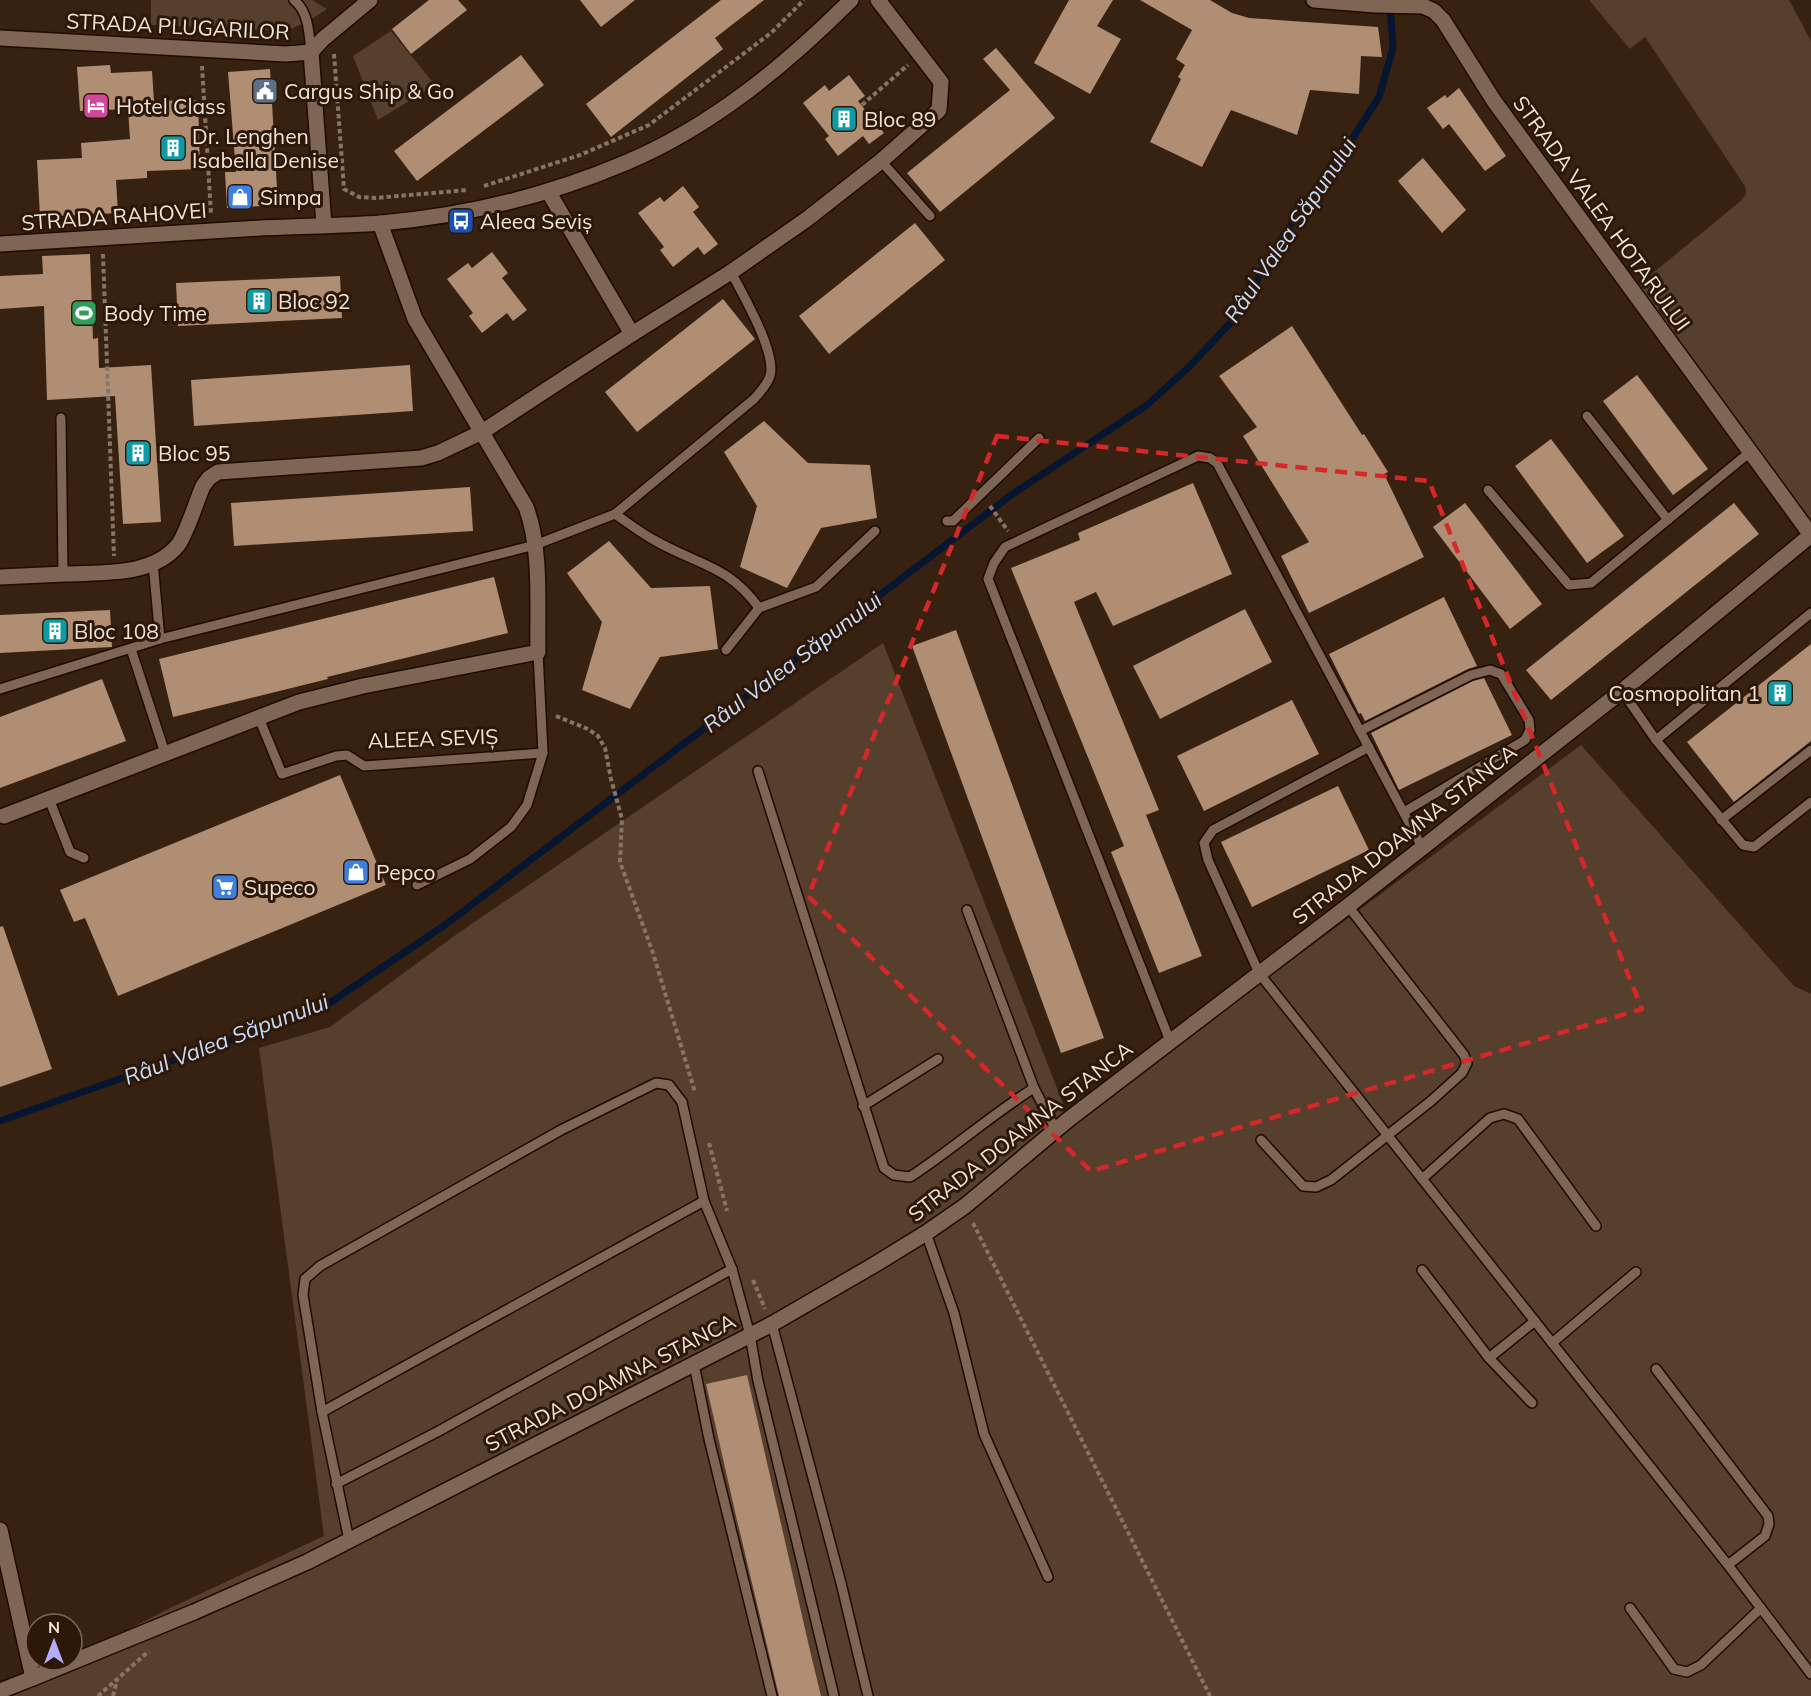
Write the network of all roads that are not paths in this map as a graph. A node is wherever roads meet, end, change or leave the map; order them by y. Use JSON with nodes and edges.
{"nodes":[{"id":1,"x":294,"y":0,"type":"edge"},
{"id":2,"x":370,"y":0,"type":"edge"},
{"id":3,"x":851,"y":0,"type":"edge"},
{"id":4,"x":878,"y":0,"type":"edge"},
{"id":5,"x":1314,"y":0,"type":"edge"},
{"id":6,"x":0,"y":38,"type":"edge"},
{"id":7,"x":311,"y":52,"type":"junction"},
{"id":8,"x":881,"y":161,"type":"junction"},
{"id":9,"x":548,"y":191,"type":"junction"},
{"id":10,"x":930,"y":216,"type":"dead end"},
{"id":11,"x":380,"y":223,"type":"junction"},
{"id":12,"x":324,"y":225,"type":"junction"},
{"id":13,"x":0,"y":244,"type":"edge"},
{"id":14,"x":731,"y":272,"type":"junction"},
{"id":15,"x":632,"y":333,"type":"junction"},
{"id":16,"x":1587,"y":416,"type":"dead end"},
{"id":17,"x":61,"y":418,"type":"dead end"},
{"id":18,"x":482,"y":432,"type":"junction"},
{"id":19,"x":1039,"y":438,"type":"dead end"},
{"id":20,"x":1750,"y":452,"type":"junction"},
{"id":21,"x":1488,"y":490,"type":"dead end"},
{"id":22,"x":615,"y":514,"type":"junction"},
{"id":23,"x":1668,"y":520,"type":"junction"},
{"id":24,"x":947,"y":521,"type":"dead end"},
{"id":25,"x":875,"y":531,"type":"dead end"},
{"id":26,"x":1811,"y":535,"type":"edge"},
{"id":27,"x":535,"y":545,"type":"junction"},
{"id":28,"x":153,"y":563,"type":"junction"},
{"id":29,"x":63,"y":574,"type":"junction"},
{"id":30,"x":0,"y":577,"type":"edge"},
{"id":31,"x":759,"y":608,"type":"junction"},
{"id":32,"x":1811,"y":613,"type":"edge"},
{"id":33,"x":160,"y":639,"type":"junction"},
{"id":34,"x":131,"y":649,"type":"junction"},
{"id":35,"x":726,"y":650,"type":"dead end"},
{"id":36,"x":538,"y":652,"type":"junction"},
{"id":37,"x":0,"y":689,"type":"edge"},
{"id":38,"x":1622,"y":691,"type":"junction"},
{"id":39,"x":259,"y":718,"type":"junction"},
{"id":40,"x":1360,"y":731,"type":"junction"},
{"id":41,"x":1656,"y":740,"type":"junction"},
{"id":42,"x":1369,"y":747,"type":"junction"},
{"id":43,"x":1811,"y":750,"type":"edge"},
{"id":44,"x":165,"y":753,"type":"junction"},
{"id":45,"x":543,"y":753,"type":"junction"},
{"id":46,"x":758,"y":771,"type":"dead end"},
{"id":47,"x":49,"y":799,"type":"junction"},
{"id":48,"x":1811,"y":802,"type":"edge"},
{"id":49,"x":1404,"y":812,"type":"junction"},
{"id":50,"x":4,"y":816,"type":"dead end"},
{"id":51,"x":1721,"y":820,"type":"junction"},
{"id":52,"x":1422,"y":847,"type":"junction"},
{"id":53,"x":84,"y":858,"type":"dead end"},
{"id":54,"x":417,"y":885,"type":"dead end"},
{"id":55,"x":1347,"y":906,"type":"junction"},
{"id":56,"x":968,"y":910,"type":"dead end"},
{"id":57,"x":1259,"y":973,"type":"junction"},
{"id":58,"x":1170,"y":1041,"type":"junction"},
{"id":59,"x":938,"y":1059,"type":"dead end"},
{"id":60,"x":1034,"y":1088,"type":"junction"},
{"id":61,"x":863,"y":1106,"type":"junction"},
{"id":62,"x":1056,"y":1130,"type":"junction"},
{"id":63,"x":1388,"y":1136,"type":"junction"},
{"id":64,"x":1261,"y":1140,"type":"dead end"},
{"id":65,"x":1422,"y":1179,"type":"junction"},
{"id":66,"x":704,"y":1201,"type":"junction"},
{"id":67,"x":1596,"y":1226,"type":"dead end"},
{"id":68,"x":926,"y":1233,"type":"junction"},
{"id":69,"x":732,"y":1269,"type":"junction"},
{"id":70,"x":1422,"y":1270,"type":"dead end"},
{"id":71,"x":1636,"y":1272,"type":"dead end"},
{"id":72,"x":1535,"y":1321,"type":"junction"},
{"id":73,"x":772,"y":1324,"type":"junction"},
{"id":74,"x":750,"y":1335,"type":"junction"},
{"id":75,"x":1552,"y":1344,"type":"junction"},
{"id":76,"x":1489,"y":1358,"type":"junction"},
{"id":77,"x":694,"y":1364,"type":"junction"},
{"id":78,"x":1656,"y":1369,"type":"dead end"},
{"id":79,"x":1532,"y":1403,"type":"dead end"},
{"id":80,"x":322,"y":1412,"type":"junction"},
{"id":81,"x":336,"y":1484,"type":"junction"},
{"id":82,"x":0,"y":1530,"type":"edge"},
{"id":83,"x":349,"y":1540,"type":"junction"},
{"id":84,"x":1728,"y":1565,"type":"junction"},
{"id":85,"x":1048,"y":1577,"type":"dead end"},
{"id":86,"x":5,"y":1580,"type":"edge"},
{"id":87,"x":1630,"y":1608,"type":"dead end"},
{"id":88,"x":1761,"y":1608,"type":"junction"},
{"id":89,"x":1811,"y":1674,"type":"edge"},
{"id":90,"x":33,"y":1678,"type":"junction"},
{"id":91,"x":0,"y":1691,"type":"edge"},
{"id":92,"x":772,"y":1696,"type":"edge"},
{"id":93,"x":834,"y":1696,"type":"edge"},
{"id":94,"x":868,"y":1696,"type":"edge"}],
"edges":[{"from":1,"to":7,"type":"lane"},
{"from":2,"to":7,"type":"street","name":"STRADA PLUGARILOR"},
{"from":3,"to":9,"type":"street","name":"STRADA RAHOVEI"},
{"from":4,"to":8,"type":"street"},
{"from":5,"to":20,"type":"street","name":"STRADA VALEA HOTARULUI"},
{"from":6,"to":7,"type":"street","name":"STRADA PLUGARILOR"},
{"from":7,"to":12,"type":"street"},
{"from":8,"to":10,"type":"lane"},
{"from":8,"to":14,"type":"street"},
{"from":9,"to":11,"type":"street","name":"STRADA RAHOVEI"},
{"from":9,"to":15,"type":"street"},
{"from":11,"to":12,"type":"street","name":"STRADA RAHOVEI"},
{"from":11,"to":18,"type":"street"},
{"from":12,"to":13,"type":"street","name":"STRADA RAHOVEI"},
{"from":14,"to":15,"type":"street"},
{"from":14,"to":22,"type":"lane"},
{"from":15,"to":18,"type":"street"},
{"from":16,"to":23,"type":"lane"},
{"from":17,"to":29,"type":"lane"},
{"from":18,"to":27,"type":"street"},
{"from":18,"to":28,"type":"street"},
{"from":19,"to":24,"type":"lane"},
{"from":20,"to":23,"type":"lane"},
{"from":20,"to":26,"type":"street","name":"STRADA VALEA HOTARULUI"},
{"from":21,"to":23,"type":"lane"},
{"from":22,"to":27,"type":"lane"},
{"from":22,"to":31,"type":"lane"},
{"from":25,"to":31,"type":"lane"},
{"from":26,"to":38,"type":"street","name":"STRADA DOAMNA STANCA"},
{"from":27,"to":33,"type":"lane"},
{"from":27,"to":36,"type":"street"},
{"from":28,"to":29,"type":"street"},
{"from":28,"to":33,"type":"lane"},
{"from":29,"to":30,"type":"street"},
{"from":31,"to":35,"type":"lane"},
{"from":32,"to":41,"type":"lane"},
{"from":33,"to":34,"type":"lane"},
{"from":34,"to":37,"type":"lane"},
{"from":34,"to":44,"type":"lane"},
{"from":36,"to":39,"type":"street"},
{"from":36,"to":45,"type":"lane"},
{"from":38,"to":41,"type":"lane"},
{"from":38,"to":52,"type":"street","name":"STRADA DOAMNA STANCA"},
{"from":39,"to":44,"type":"street"},
{"from":39,"to":45,"type":"lane","name":"ALEEA SEVIȘ"},
{"from":40,"to":42,"type":"lane"},
{"from":40,"to":49,"type":"lane"},
{"from":40,"to":58,"type":"lane"},
{"from":41,"to":51,"type":"lane"},
{"from":42,"to":49,"type":"lane"},
{"from":42,"to":57,"type":"lane"},
{"from":43,"to":51,"type":"lane"},
{"from":44,"to":47,"type":"street"},
{"from":45,"to":54,"type":"lane"},
{"from":46,"to":61,"type":"lane"},
{"from":47,"to":50,"type":"street"},
{"from":47,"to":53,"type":"lane"},
{"from":48,"to":51,"type":"lane"},
{"from":49,"to":52,"type":"lane"},
{"from":52,"to":55,"type":"street","name":"STRADA DOAMNA STANCA"},
{"from":55,"to":57,"type":"street","name":"STRADA DOAMNA STANCA"},
{"from":55,"to":63,"type":"lane"},
{"from":56,"to":60,"type":"lane"},
{"from":57,"to":58,"type":"street","name":"STRADA DOAMNA STANCA"},
{"from":57,"to":63,"type":"lane"},
{"from":58,"to":62,"type":"street","name":"STRADA DOAMNA STANCA"},
{"from":59,"to":61,"type":"lane"},
{"from":60,"to":61,"type":"lane"},
{"from":60,"to":62,"type":"lane"},
{"from":62,"to":68,"type":"street","name":"STRADA DOAMNA STANCA"},
{"from":63,"to":64,"type":"lane"},
{"from":63,"to":65,"type":"lane"},
{"from":65,"to":67,"type":"lane"},
{"from":65,"to":72,"type":"lane"},
{"from":66,"to":69,"type":"lane"},
{"from":66,"to":80,"type":"lane"},
{"from":66,"to":80,"type":"lane"},
{"from":68,"to":73,"type":"street","name":"STRADA DOAMNA STANCA"},
{"from":68,"to":85,"type":"lane"},
{"from":69,"to":74,"type":"lane"},
{"from":69,"to":81,"type":"lane"},
{"from":70,"to":76,"type":"lane"},
{"from":71,"to":75,"type":"lane"},
{"from":72,"to":75,"type":"lane"},
{"from":72,"to":76,"type":"lane"},
{"from":73,"to":74,"type":"street","name":"STRADA DOAMNA STANCA"},
{"from":73,"to":94,"type":"lane"},
{"from":74,"to":77,"type":"street","name":"STRADA DOAMNA STANCA"},
{"from":74,"to":93,"type":"lane"},
{"from":75,"to":84,"type":"lane"},
{"from":76,"to":79,"type":"lane"},
{"from":77,"to":83,"type":"street","name":"STRADA DOAMNA STANCA"},
{"from":77,"to":92,"type":"lane"},
{"from":78,"to":84,"type":"lane"},
{"from":80,"to":81,"type":"lane"},
{"from":81,"to":83,"type":"lane"},
{"from":82,"to":86,"type":"street"},
{"from":83,"to":90,"type":"street","name":"STRADA DOAMNA STANCA"},
{"from":84,"to":88,"type":"lane"},
{"from":86,"to":90,"type":"street"},
{"from":87,"to":88,"type":"lane"},
{"from":88,"to":89,"type":"lane"},
{"from":90,"to":91,"type":"street","name":"STRADA DOAMNA STANCA"}]}
